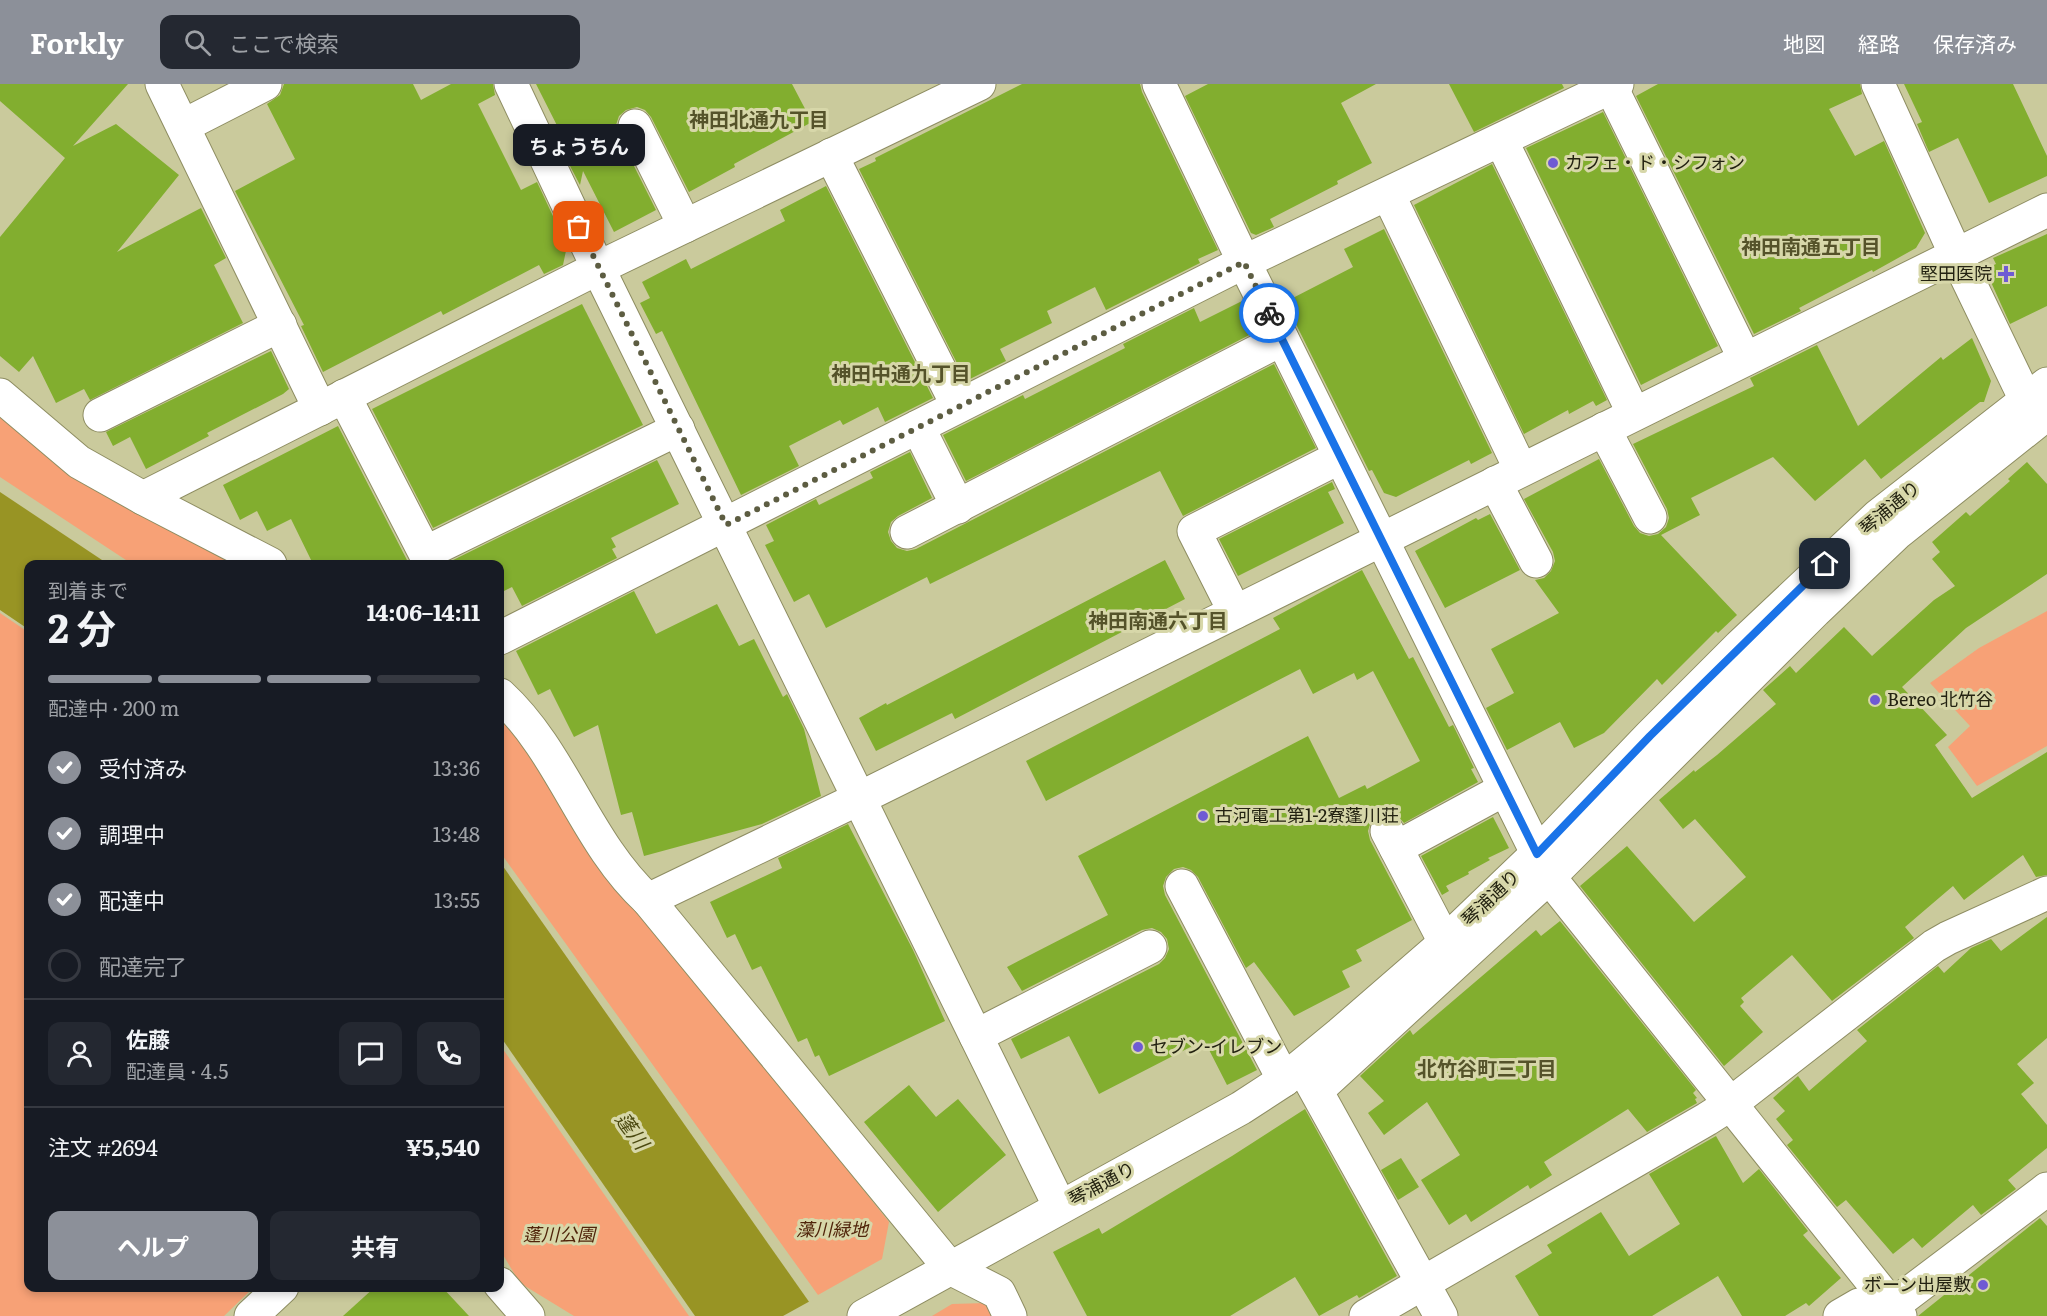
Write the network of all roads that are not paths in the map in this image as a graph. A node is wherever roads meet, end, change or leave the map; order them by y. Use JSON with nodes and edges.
{"nodes":[{"id":1,"x":162,"y":84,"type":"edge"},
{"id":2,"x":265,"y":84,"type":"edge"},
{"id":3,"x":511,"y":84,"type":"edge"},
{"id":4,"x":1159,"y":84,"type":"edge"},
{"id":5,"x":1878,"y":84,"type":"edge"},
{"id":6,"x":1614,"y":86,"type":"edge"},
{"id":7,"x":963,"y":87,"type":"edge"},
{"id":8,"x":183,"y":126,"type":"junction"},
{"id":9,"x":635,"y":126,"type":"dead end"},
{"id":10,"x":1501,"y":140,"type":"junction"},
{"id":11,"x":831,"y":155,"type":"junction"},
{"id":12,"x":1388,"y":194,"type":"junction"},
{"id":13,"x":2047,"y":210,"type":"edge"},
{"id":14,"x":685,"y":226,"type":"junction"},
{"id":15,"x":1956,"y":255,"type":"junction"},
{"id":16,"x":1244,"y":262,"type":"junction"},
{"id":17,"x":598,"y":268,"type":"junction"},
{"id":18,"x":280,"y":326,"type":"junction"},
{"id":19,"x":1282,"y":339,"type":"junction"},
{"id":20,"x":1745,"y":359,"type":"junction"},
{"id":21,"x":0,"y":395,"type":"edge"},
{"id":22,"x":332,"y":403,"type":"junction"},
{"id":23,"x":958,"y":406,"type":"junction"},
{"id":24,"x":2040,"y":409,"type":"edge"},
{"id":25,"x":1634,"y":414,"type":"junction"},
{"id":26,"x":100,"y":415,"type":"dead end"},
{"id":27,"x":918,"y":427,"type":"junction"},
{"id":28,"x":678,"y":429,"type":"junction"},
{"id":29,"x":1604,"y":429,"type":"junction"},
{"id":30,"x":1340,"y":457,"type":"junction"},
{"id":31,"x":1508,"y":476,"type":"junction"},
{"id":32,"x":143,"y":498,"type":"junction"},
{"id":33,"x":958,"y":507,"type":"junction"},
{"id":34,"x":1650,"y":517,"type":"dead end"},
{"id":35,"x":726,"y":525,"type":"junction"},
{"id":36,"x":908,"y":532,"type":"dead end"},
{"id":37,"x":1381,"y":539,"type":"junction"},
{"id":38,"x":262,"y":560,"type":"edge"},
{"id":39,"x":1536,"y":561,"type":"dead end"},
{"id":40,"x":1234,"y":612,"type":"junction"},
{"id":41,"x":504,"y":636,"type":"edge"},
{"id":42,"x":504,"y":699,"type":"edge"},
{"id":43,"x":1505,"y":789,"type":"junction"},
{"id":44,"x":860,"y":798,"type":"junction"},
{"id":45,"x":1543,"y":866,"type":"junction"},
{"id":46,"x":1182,"y":886,"type":"dead end"},
{"id":47,"x":2047,"y":892,"type":"edge"},
{"id":48,"x":648,"y":900,"type":"junction"},
{"id":49,"x":1445,"y":942,"type":"junction"},
{"id":50,"x":1150,"y":947,"type":"dead end"},
{"id":51,"x":976,"y":1036,"type":"junction"},
{"id":52,"x":1301,"y":1078,"type":"junction"},
{"id":53,"x":1730,"y":1104,"type":"junction"},
{"id":54,"x":2047,"y":1189,"type":"edge"},
{"id":55,"x":1060,"y":1207,"type":"junction"},
{"id":56,"x":950,"y":1268,"type":"junction"},
{"id":57,"x":1422,"y":1283,"type":"junction"},
{"id":58,"x":504,"y":1289,"type":"edge"},
{"id":59,"x":277,"y":1292,"type":"edge"},
{"id":60,"x":1894,"y":1308,"type":"edge"},
{"id":61,"x":251,"y":1316,"type":"edge"},
{"id":62,"x":528,"y":1316,"type":"edge"},
{"id":63,"x":864,"y":1316,"type":"edge"},
{"id":64,"x":1010,"y":1316,"type":"edge"},
{"id":65,"x":1366,"y":1316,"type":"edge"},
{"id":66,"x":1441,"y":1316,"type":"edge"},
{"id":67,"x":1840,"y":1316,"type":"edge"}],
"edges":[{"from":1,"to":8,"type":"street"},
{"from":2,"to":8,"type":"street"},
{"from":3,"to":17,"type":"street"},
{"from":4,"to":16,"type":"street"},
{"from":5,"to":15,"type":"street"},
{"from":6,"to":10,"type":"street"},
{"from":6,"to":20,"type":"street"},
{"from":7,"to":11,"type":"street"},
{"from":8,"to":18,"type":"street"},
{"from":9,"to":14,"type":"street"},
{"from":10,"to":12,"type":"street"},
{"from":10,"to":25,"type":"street"},
{"from":11,"to":14,"type":"street"},
{"from":11,"to":23,"type":"street"},
{"from":12,"to":16,"type":"street"},
{"from":12,"to":31,"type":"street"},
{"from":13,"to":15,"type":"street"},
{"from":14,"to":17,"type":"street"},
{"from":15,"to":20,"type":"street"},
{"from":15,"to":24,"type":"street"},
{"from":16,"to":19,"type":"street"},
{"from":16,"to":23,"type":"street"},
{"from":17,"to":22,"type":"street"},
{"from":17,"to":28,"type":"street"},
{"from":18,"to":22,"type":"street"},
{"from":18,"to":26,"type":"street"},
{"from":19,"to":30,"type":"street"},
{"from":19,"to":33,"type":"street"},
{"from":20,"to":25,"type":"street"},
{"from":21,"to":32,"type":"street"},
{"from":22,"to":28,"type":"street"},
{"from":22,"to":32,"type":"street"},
{"from":23,"to":27,"type":"street"},
{"from":24,"to":45,"type":"street","name":"琴浦通り"},
{"from":25,"to":29,"type":"street"},
{"from":27,"to":33,"type":"street"},
{"from":27,"to":35,"type":"street"},
{"from":28,"to":35,"type":"street"},
{"from":29,"to":31,"type":"street"},
{"from":29,"to":34,"type":"street"},
{"from":30,"to":37,"type":"street"},
{"from":30,"to":40,"type":"street"},
{"from":31,"to":37,"type":"street"},
{"from":31,"to":39,"type":"street"},
{"from":32,"to":38,"type":"street"},
{"from":33,"to":36,"type":"street"},
{"from":35,"to":41,"type":"street"},
{"from":35,"to":44,"type":"street"},
{"from":37,"to":40,"type":"street"},
{"from":37,"to":43,"type":"street"},
{"from":40,"to":44,"type":"street"},
{"from":42,"to":48,"type":"street"},
{"from":43,"to":45,"type":"street"},
{"from":43,"to":49,"type":"street"},
{"from":44,"to":48,"type":"street"},
{"from":44,"to":51,"type":"street"},
{"from":45,"to":49,"type":"street","name":"琴浦通り"},
{"from":45,"to":52,"type":"street"},
{"from":45,"to":53,"type":"street"},
{"from":46,"to":52,"type":"street"},
{"from":47,"to":53,"type":"street"},
{"from":48,"to":56,"type":"street"},
{"from":49,"to":52,"type":"street","name":"琴浦通り"},
{"from":50,"to":51,"type":"street"},
{"from":51,"to":55,"type":"street"},
{"from":52,"to":55,"type":"street","name":"琴浦通り"},
{"from":52,"to":57,"type":"street"},
{"from":53,"to":57,"type":"street"},
{"from":53,"to":60,"type":"street"},
{"from":54,"to":60,"type":"street"},
{"from":55,"to":56,"type":"street","name":"琴浦通り"},
{"from":56,"to":63,"type":"street","name":"琴浦通り"},
{"from":56,"to":64,"type":"street"},
{"from":57,"to":65,"type":"street"},
{"from":57,"to":66,"type":"street"},
{"from":58,"to":62,"type":"street"},
{"from":59,"to":61,"type":"street"},
{"from":60,"to":67,"type":"street"}]}
